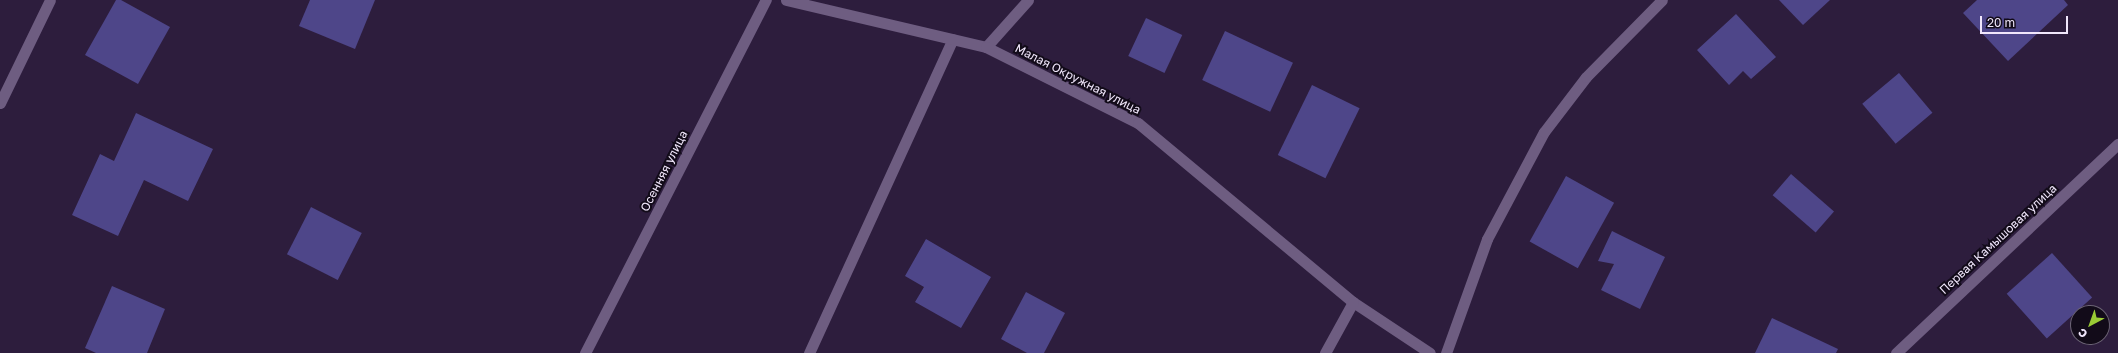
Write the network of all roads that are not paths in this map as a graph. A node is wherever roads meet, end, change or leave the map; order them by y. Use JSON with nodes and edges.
{"nodes":[{"id":1,"x":50,"y":0,"type":"edge"},
{"id":2,"x":766,"y":0,"type":"edge"},
{"id":3,"x":786,"y":0,"type":"edge"},
{"id":4,"x":1028,"y":0,"type":"edge"},
{"id":5,"x":1662,"y":0,"type":"edge"},
{"id":6,"x":953,"y":39,"type":"junction"},
{"id":7,"x":986,"y":47,"type":"junction"},
{"id":8,"x":0,"y":103,"type":"edge"},
{"id":9,"x":2118,"y":144,"type":"edge"},
{"id":10,"x":1353,"y":302,"type":"junction"},
{"id":11,"x":585,"y":353,"type":"edge"},
{"id":12,"x":809,"y":353,"type":"edge"},
{"id":13,"x":1325,"y":353,"type":"edge"},
{"id":14,"x":1430,"y":353,"type":"edge"},
{"id":15,"x":1446,"y":353,"type":"edge"},
{"id":16,"x":1896,"y":353,"type":"edge"}],
"edges":[{"from":1,"to":8,"type":"street"},
{"from":2,"to":11,"type":"street","name":"Осенняя улица"},
{"from":3,"to":6,"type":"street","name":"Малая Окружная улица"},
{"from":4,"to":7,"type":"street"},
{"from":5,"to":15,"type":"street"},
{"from":6,"to":7,"type":"street","name":"Малая Окружная улица"},
{"from":6,"to":12,"type":"street"},
{"from":7,"to":10,"type":"street","name":"Малая Окружная улица"},
{"from":9,"to":16,"type":"street","name":"Первая Камышовая улица"},
{"from":10,"to":13,"type":"street"},
{"from":10,"to":14,"type":"street","name":"Малая Окружная улица"}]}
